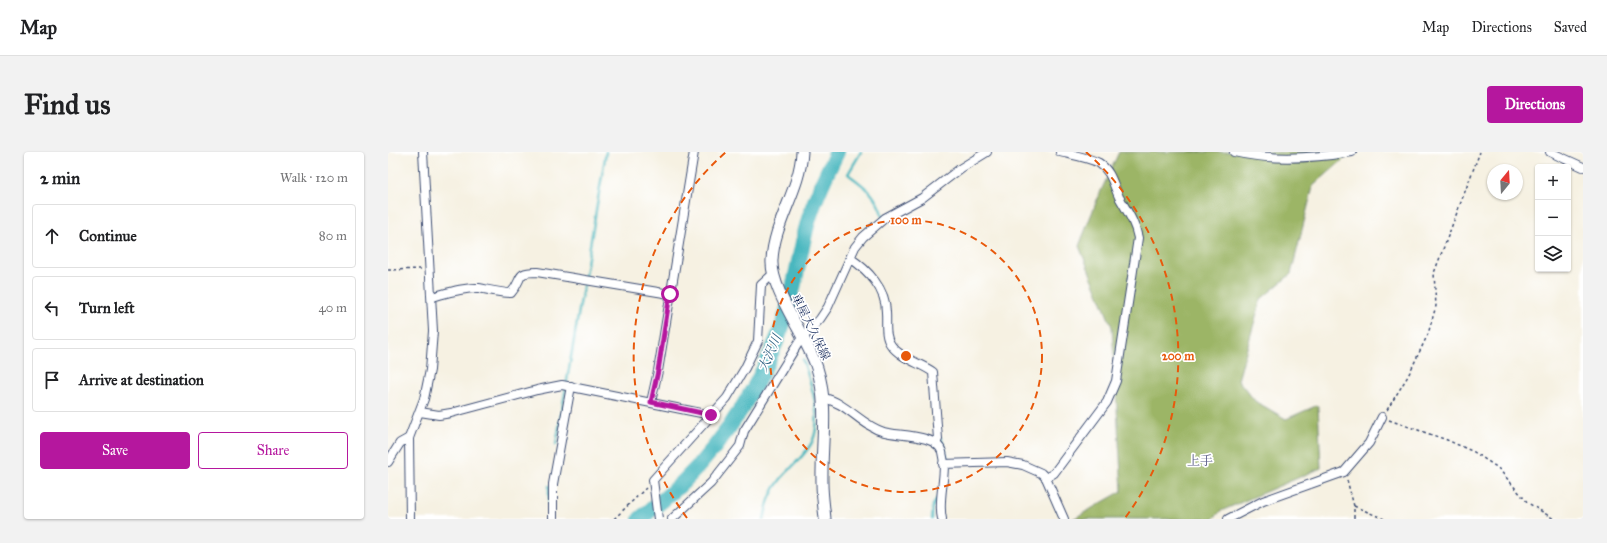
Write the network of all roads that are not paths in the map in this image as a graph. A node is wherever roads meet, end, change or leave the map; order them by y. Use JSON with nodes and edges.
{"nodes":[{"id":1,"x":423,"y":152,"type":"edge"},
{"id":2,"x":694,"y":152,"type":"edge"},
{"id":3,"x":802,"y":152,"type":"edge"},
{"id":4,"x":987,"y":152,"type":"edge"},
{"id":5,"x":1060,"y":152,"type":"edge"},
{"id":6,"x":1234,"y":152,"type":"edge"},
{"id":7,"x":1352,"y":152,"type":"edge"},
{"id":8,"x":1550,"y":152,"type":"edge"},
{"id":9,"x":1583,"y":167,"type":"edge"},
{"id":10,"x":850,"y":258,"type":"junction"},
{"id":11,"x":774,"y":277,"type":"junction"},
{"id":12,"x":670,"y":294,"type":"junction"},
{"id":13,"x":432,"y":296,"type":"junction"},
{"id":14,"x":802,"y":334,"type":"junction"},
{"id":15,"x":568,"y":386,"type":"junction"},
{"id":16,"x":824,"y":398,"type":"junction"},
{"id":17,"x":651,"y":402,"type":"junction"},
{"id":18,"x":420,"y":412,"type":"junction"},
{"id":19,"x":711,"y":415,"type":"junction"},
{"id":20,"x":1382,"y":417,"type":"road end"},
{"id":21,"x":409,"y":438,"type":"junction"},
{"id":22,"x":936,"y":444,"type":"junction"},
{"id":23,"x":388,"y":462,"type":"edge"},
{"id":24,"x":943,"y":464,"type":"junction"},
{"id":25,"x":1046,"y":478,"type":"junction"},
{"id":26,"x":410,"y":519,"type":"edge"},
{"id":27,"x":553,"y":519,"type":"edge"},
{"id":28,"x":658,"y":519,"type":"edge"},
{"id":29,"x":672,"y":519,"type":"edge"},
{"id":30,"x":825,"y":519,"type":"edge"},
{"id":31,"x":942,"y":519,"type":"edge"},
{"id":32,"x":1064,"y":519,"type":"edge"},
{"id":33,"x":1228,"y":519,"type":"edge"}],
"edges":[{"from":1,"to":13,"type":"street"},
{"from":2,"to":12,"type":"street"},
{"from":3,"to":11,"type":"main road","name":"車屋大久保線"},
{"from":4,"to":10,"type":"street"},
{"from":5,"to":25,"type":"street"},
{"from":6,"to":7,"type":"street"},
{"from":8,"to":9,"type":"street"},
{"from":10,"to":14,"type":"street"},
{"from":10,"to":22,"type":"street"},
{"from":11,"to":14,"type":"main road","name":"車屋大久保線"},
{"from":11,"to":19,"type":"street"},
{"from":12,"to":13,"type":"street"},
{"from":12,"to":17,"type":"street"},
{"from":13,"to":18,"type":"street"},
{"from":14,"to":16,"type":"main road","name":"車屋大久保線"},
{"from":14,"to":29,"type":"street"},
{"from":15,"to":17,"type":"street"},
{"from":15,"to":18,"type":"street"},
{"from":15,"to":27,"type":"street"},
{"from":16,"to":22,"type":"street"},
{"from":16,"to":30,"type":"main road","name":"車屋大久保線"},
{"from":17,"to":19,"type":"street"},
{"from":18,"to":21,"type":"street"},
{"from":19,"to":28,"type":"street"},
{"from":20,"to":33,"type":"street"},
{"from":21,"to":23,"type":"street"},
{"from":21,"to":26,"type":"street"},
{"from":22,"to":24,"type":"street"},
{"from":24,"to":25,"type":"street"},
{"from":24,"to":31,"type":"street"},
{"from":25,"to":32,"type":"street"}]}
